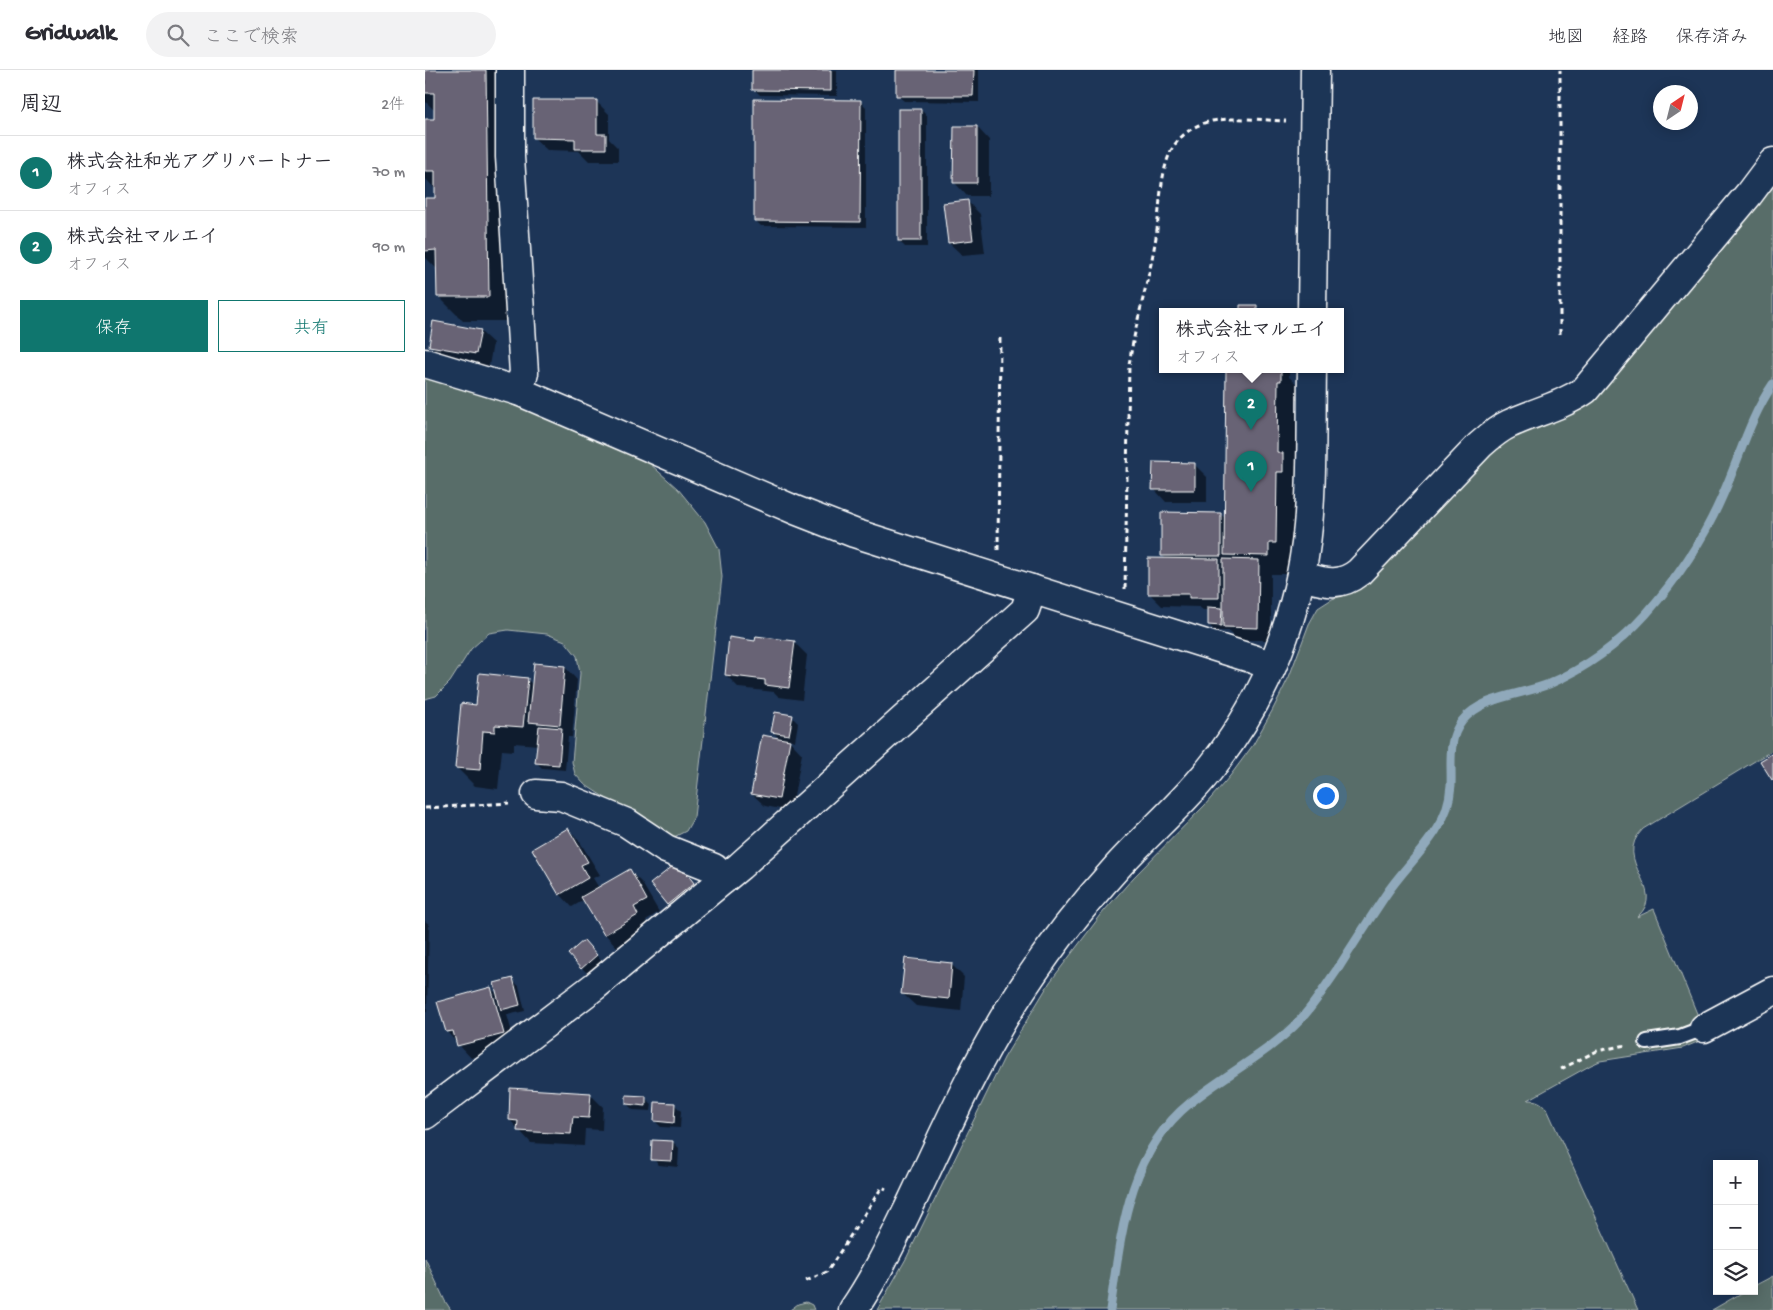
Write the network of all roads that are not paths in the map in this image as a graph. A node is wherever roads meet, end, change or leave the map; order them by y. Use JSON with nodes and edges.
{"nodes":[{"id":1,"x":510,"y":70,"type":"edge"},
{"id":2,"x":1315,"y":70,"type":"edge"},
{"id":3,"x":1773,"y":162,"type":"edge"},
{"id":4,"x":1312,"y":308,"type":"edge"},
{"id":5,"x":425,"y":363,"type":"edge"},
{"id":6,"x":1312,"y":373,"type":"edge"},
{"id":7,"x":518,"y":391,"type":"junction"},
{"id":8,"x":1301,"y":576,"type":"junction"},
{"id":9,"x":1032,"y":589,"type":"junction"},
{"id":10,"x":1272,"y":666,"type":"junction"},
{"id":11,"x":536,"y":794,"type":"road end"},
{"id":12,"x":723,"y":880,"type":"junction"},
{"id":13,"x":1773,"y":991,"type":"edge"},
{"id":14,"x":1704,"y":1028,"type":"joint"},
{"id":15,"x":1647,"y":1042,"type":"road end"},
{"id":16,"x":425,"y":1115,"type":"edge"},
{"id":17,"x":853,"y":1310,"type":"edge"}],
"edges":[{"from":1,"to":7,"type":"street"},
{"from":2,"to":4,"type":"street"},
{"from":3,"to":8,"type":"street"},
{"from":5,"to":7,"type":"street"},
{"from":6,"to":8,"type":"street"},
{"from":7,"to":9,"type":"street"},
{"from":8,"to":10,"type":"street"},
{"from":9,"to":10,"type":"street"},
{"from":9,"to":12,"type":"street"},
{"from":10,"to":17,"type":"street"},
{"from":11,"to":12,"type":"street"},
{"from":12,"to":16,"type":"street"},
{"from":13,"to":14,"type":"street"},
{"from":14,"to":15,"type":"lane"}]}
